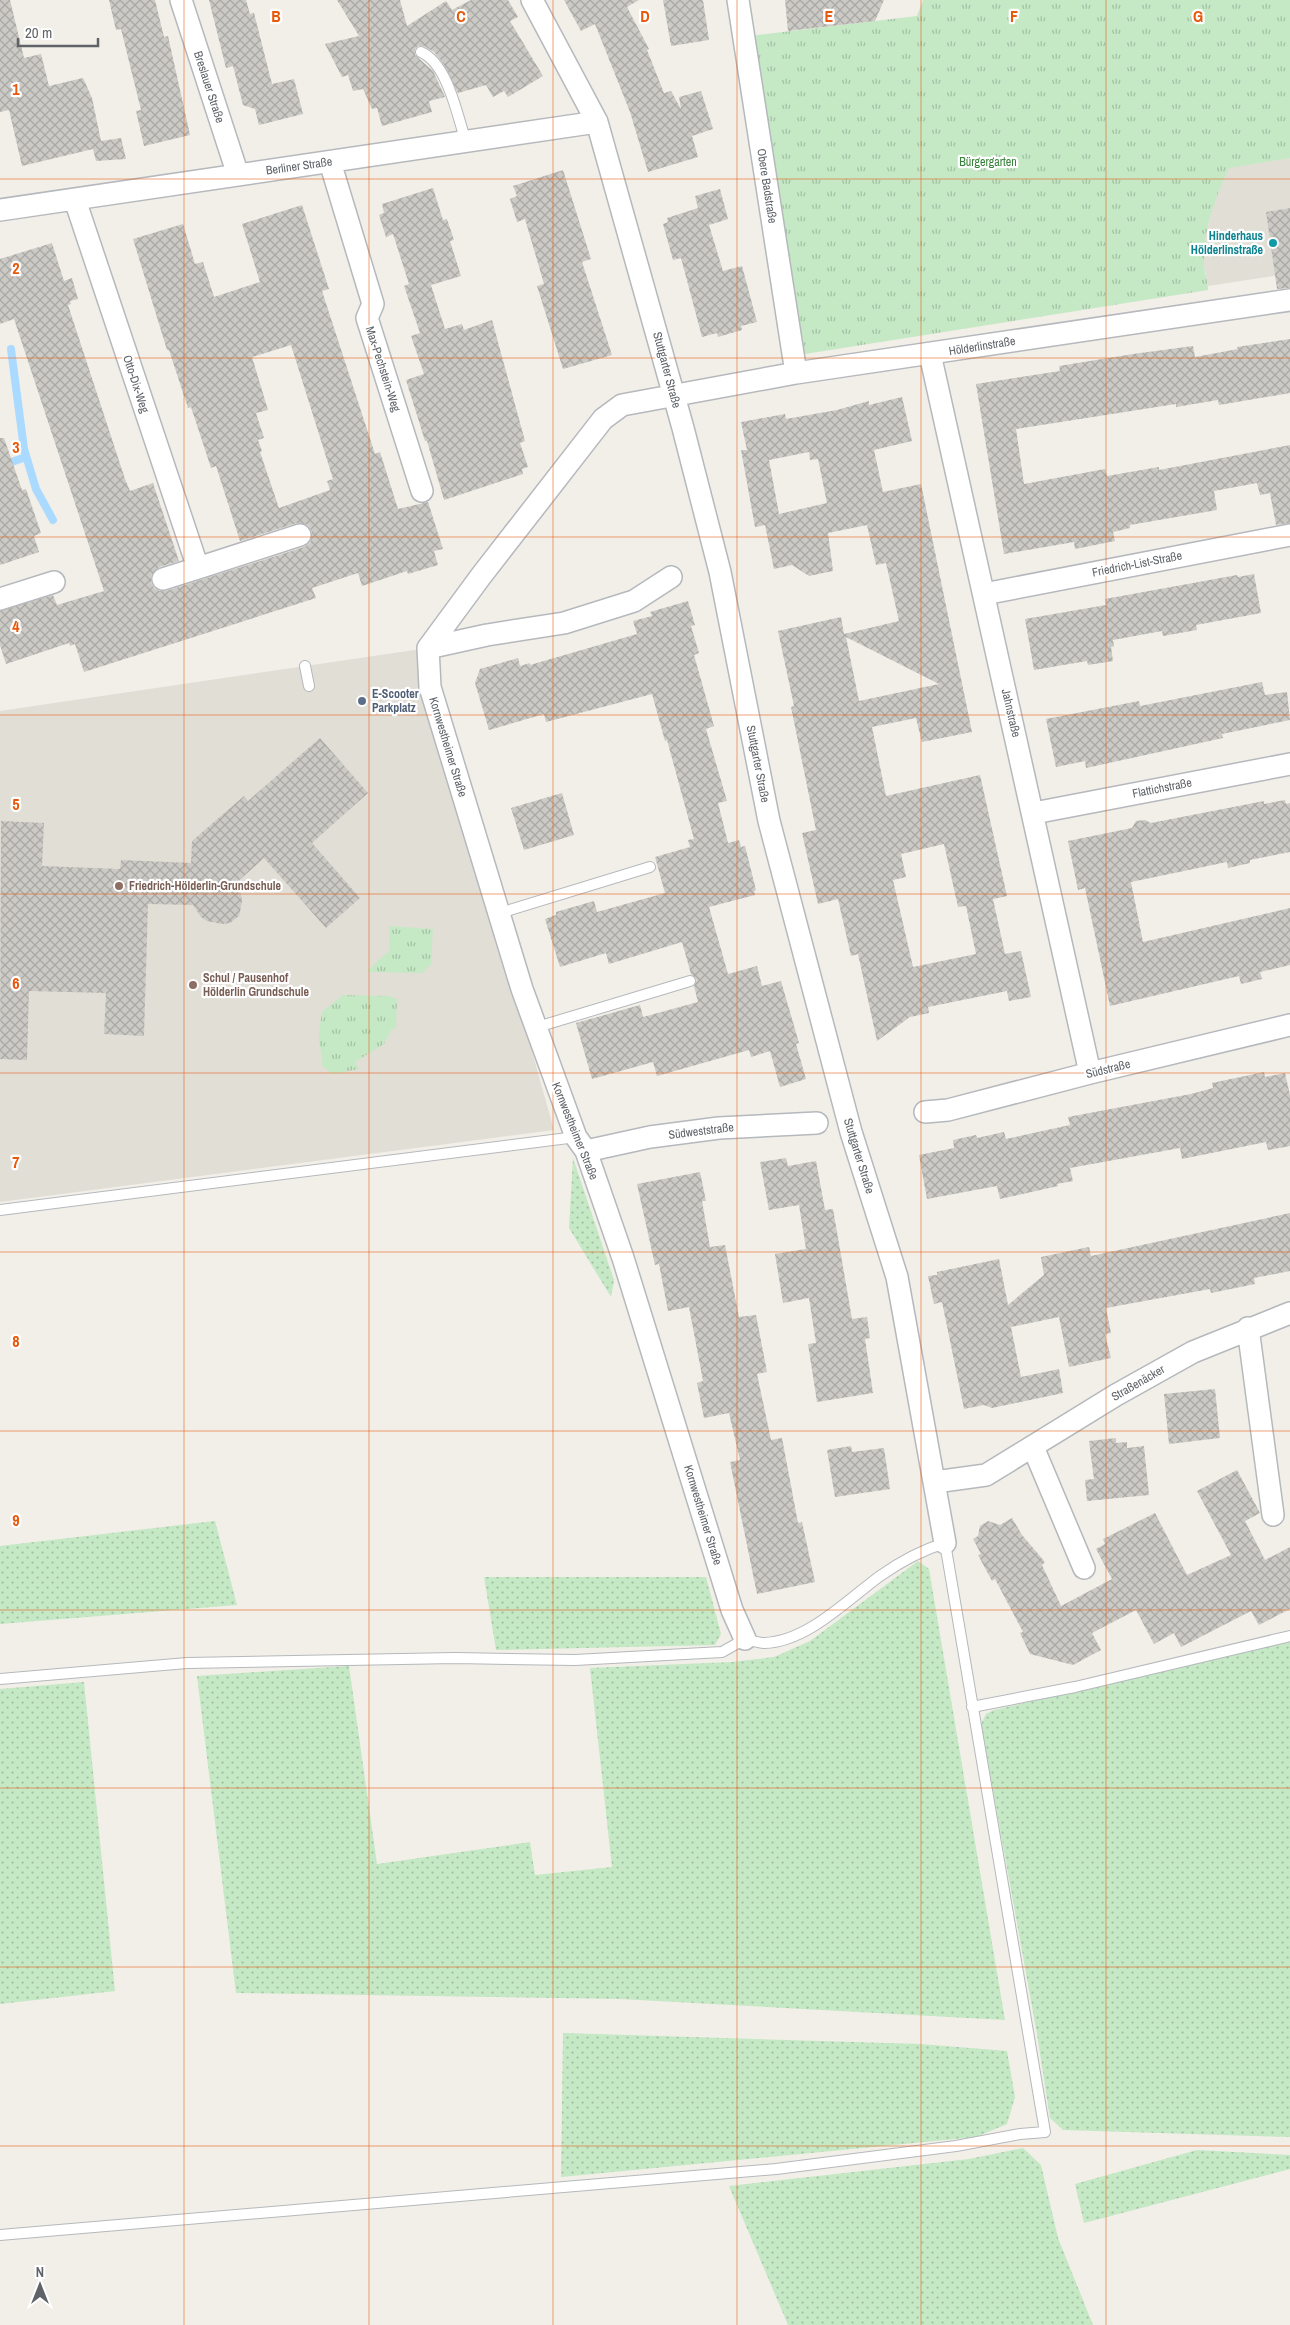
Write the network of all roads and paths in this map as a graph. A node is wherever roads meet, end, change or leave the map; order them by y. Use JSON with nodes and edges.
{"nodes":[{"id":1,"x":181,"y":0,"type":"edge"},
{"id":2,"x":532,"y":0,"type":"edge"},
{"id":3,"x":738,"y":0,"type":"edge"},
{"id":4,"x":422,"y":52,"type":"dead end"},
{"id":5,"x":597,"y":122,"type":"junction"},
{"id":6,"x":466,"y":142,"type":"junction"},
{"id":7,"x":330,"y":162,"type":"junction"},
{"id":8,"x":238,"y":175,"type":"junction"},
{"id":9,"x":75,"y":200,"type":"junction"},
{"id":10,"x":0,"y":210,"type":"edge"},
{"id":11,"x":1290,"y":300,"type":"edge"},
{"id":12,"x":930,"y":354,"type":"junction"},
{"id":13,"x":796,"y":373,"type":"junction"},
{"id":14,"x":674,"y":395,"type":"junction"},
{"id":15,"x":422,"y":491,"type":"dead end"},
{"id":16,"x":1290,"y":534,"type":"edge"},
{"id":17,"x":300,"y":535,"type":"dead end"},
{"id":18,"x":198,"y":568,"type":"junction"},
{"id":19,"x":671,"y":577,"type":"dead end"},
{"id":20,"x":163,"y":579,"type":"dead end"},
{"id":21,"x":54,"y":582,"type":"dead end"},
{"id":22,"x":984,"y":594,"type":"junction"},
{"id":23,"x":0,"y":599,"type":"edge"},
{"id":24,"x":428,"y":648,"type":"junction"},
{"id":25,"x":305,"y":666,"type":"dead end"},
{"id":26,"x":309,"y":686,"type":"dead end"},
{"id":27,"x":1290,"y":764,"type":"edge"},
{"id":28,"x":1034,"y":813,"type":"junction"},
{"id":29,"x":650,"y":867,"type":"dead end"},
{"id":30,"x":500,"y":913,"type":"junction"},
{"id":31,"x":690,"y":981,"type":"dead end"},
{"id":32,"x":1290,"y":1025,"type":"edge"},
{"id":33,"x":534,"y":1028,"type":"junction"},
{"id":34,"x":1090,"y":1073,"type":"junction"},
{"id":35,"x":926,"y":1112,"type":"dead end"},
{"id":36,"x":817,"y":1123,"type":"dead end"},
{"id":37,"x":581,"y":1144,"type":"junction"},
{"id":38,"x":0,"y":1210,"type":"edge"},
{"id":39,"x":1290,"y":1313,"type":"edge"},
{"id":40,"x":1248,"y":1328,"type":"junction"},
{"id":41,"x":1033,"y":1447,"type":"junction"},
{"id":42,"x":935,"y":1482,"type":"junction"},
{"id":43,"x":1273,"y":1515,"type":"dead end"},
{"id":44,"x":945,"y":1542,"type":"junction"},
{"id":45,"x":1084,"y":1568,"type":"dead end"},
{"id":46,"x":1290,"y":1636,"type":"edge"},
{"id":47,"x":745,"y":1639,"type":"junction"},
{"id":48,"x":0,"y":1679,"type":"edge"},
{"id":49,"x":972,"y":1708,"type":"junction"},
{"id":50,"x":0,"y":2235,"type":"edge"}],
"edges":[{"from":1,"to":8,"type":"street","name":"Breslauer Straße"},
{"from":2,"to":5,"type":"street","name":"Stuttgarter Straße"},
{"from":3,"to":13,"type":"street","name":"Obere Badstraße"},
{"from":4,"to":6,"type":"lane"},
{"from":5,"to":6,"type":"street","name":"Berliner Straße"},
{"from":5,"to":14,"type":"street","name":"Stuttgarter Straße"},
{"from":6,"to":7,"type":"street","name":"Berliner Straße"},
{"from":7,"to":8,"type":"street","name":"Berliner Straße"},
{"from":7,"to":15,"type":"street","name":"Max-Pechstein-Weg"},
{"from":8,"to":9,"type":"street","name":"Berliner Straße"},
{"from":9,"to":10,"type":"street","name":"Berliner Straße"},
{"from":9,"to":18,"type":"street","name":"Otto-Dix-Weg"},
{"from":11,"to":12,"type":"street","name":"Hölderlinstraße"},
{"from":12,"to":13,"type":"street","name":"Hölderlinstraße"},
{"from":12,"to":22,"type":"street","name":"Jahnstraße"},
{"from":13,"to":14,"type":"street","name":"Hölderlinstraße"},
{"from":14,"to":24,"type":"street"},
{"from":14,"to":42,"type":"street","name":"Stuttgarter Straße"},
{"from":16,"to":22,"type":"street","name":"Friedrich-List-Straße"},
{"from":17,"to":18,"type":"street"},
{"from":18,"to":20,"type":"street"},
{"from":19,"to":24,"type":"street"},
{"from":21,"to":23,"type":"street"},
{"from":22,"to":28,"type":"street","name":"Jahnstraße"},
{"from":24,"to":30,"type":"street","name":"Kornwestheimer Straße"},
{"from":25,"to":26,"type":"lane"},
{"from":27,"to":28,"type":"street","name":"Flattichstraße"},
{"from":28,"to":34,"type":"street","name":"Jahnstraße"},
{"from":29,"to":30,"type":"lane"},
{"from":30,"to":33,"type":"street","name":"Kornwestheimer Straße"},
{"from":31,"to":33,"type":"lane"},
{"from":32,"to":34,"type":"street","name":"Südstraße"},
{"from":33,"to":37,"type":"street","name":"Kornwestheimer Straße"},
{"from":34,"to":35,"type":"street","name":"Südstraße"},
{"from":36,"to":37,"type":"street","name":"Südweststraße"},
{"from":37,"to":38,"type":"lane"},
{"from":37,"to":47,"type":"street","name":"Kornwestheimer Straße"},
{"from":39,"to":40,"type":"street","name":"Straßenäcker"},
{"from":40,"to":41,"type":"street","name":"Straßenäcker"},
{"from":40,"to":43,"type":"street"},
{"from":41,"to":42,"type":"street","name":"Straßenäcker"},
{"from":41,"to":45,"type":"street"},
{"from":42,"to":44,"type":"street","name":"Stuttgarter Straße"},
{"from":44,"to":47,"type":"lane"},
{"from":44,"to":49,"type":"lane"},
{"from":46,"to":49,"type":"lane"},
{"from":47,"to":48,"type":"lane"},
{"from":49,"to":50,"type":"lane"}]}
